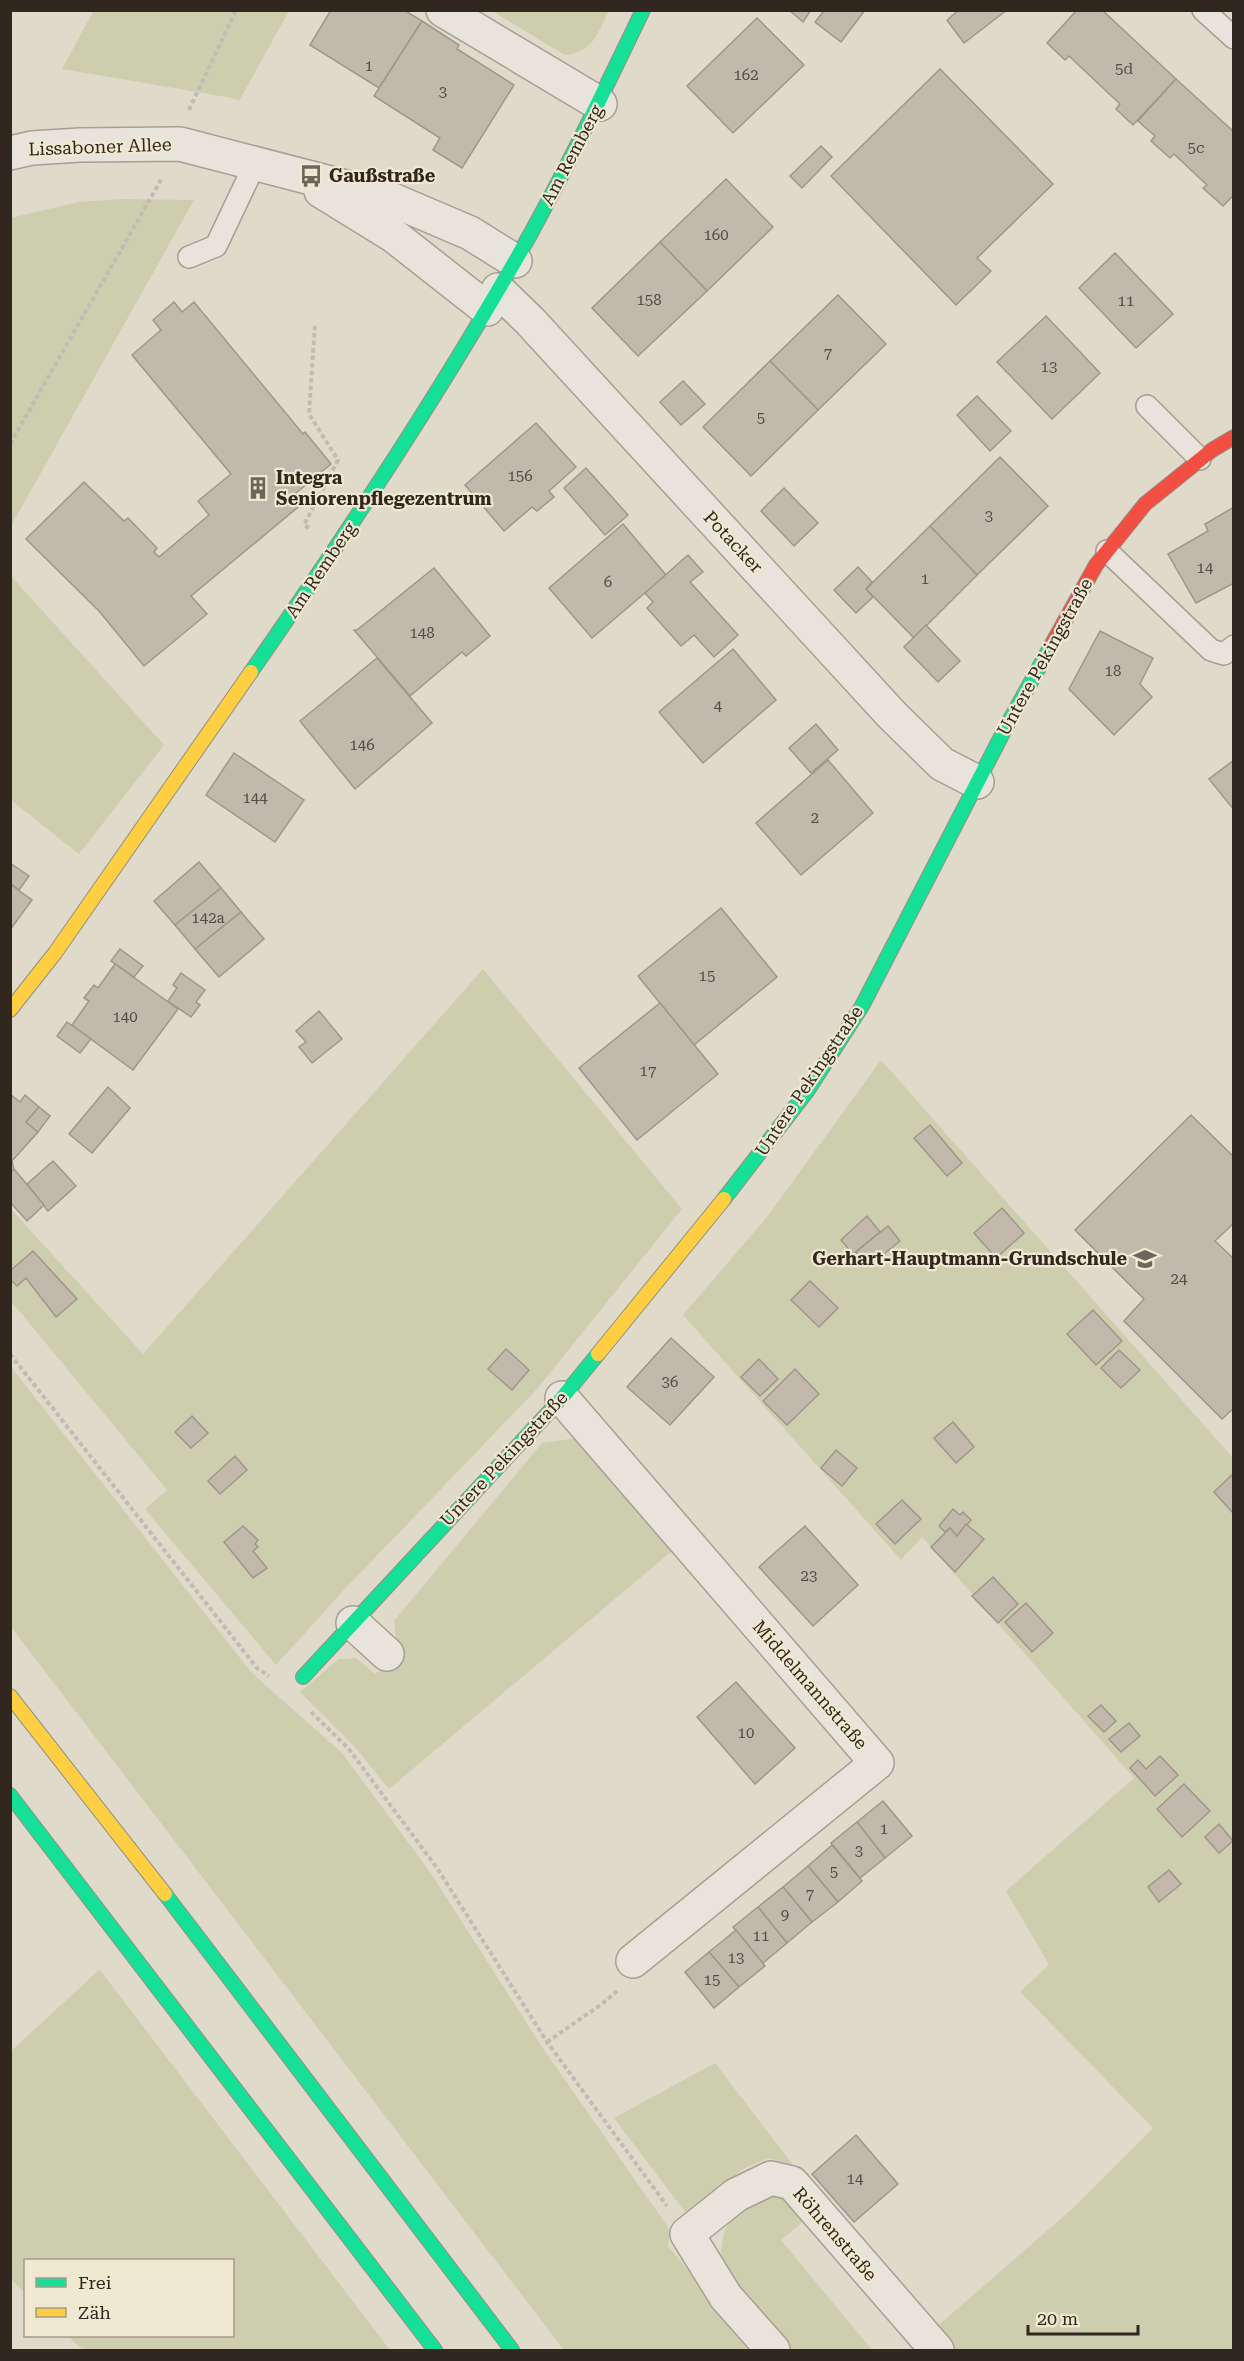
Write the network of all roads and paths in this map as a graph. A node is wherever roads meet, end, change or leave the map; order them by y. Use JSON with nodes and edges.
{"nodes":[{"id":1,"x":236,"y":10,"type":"edge"},
{"id":2,"x":443,"y":10,"type":"edge"},
{"id":3,"x":643,"y":10,"type":"edge"},
{"id":4,"x":1203,"y":10,"type":"edge"},
{"id":5,"x":1233,"y":38,"type":"edge"},
{"id":6,"x":600,"y":104,"type":"junction"},
{"id":7,"x":189,"y":110,"type":"dead end"},
{"id":8,"x":10,"y":153,"type":"edge"},
{"id":9,"x":255,"y":164,"type":"junction"},
{"id":10,"x":294,"y":174,"type":"junction"},
{"id":11,"x":160,"y":183,"type":"dead end"},
{"id":12,"x":189,"y":257,"type":"dead end"},
{"id":13,"x":515,"y":261,"type":"junction"},
{"id":14,"x":493,"y":299,"type":"junction"},
{"id":15,"x":315,"y":324,"type":"dead end"},
{"id":16,"x":1147,"y":406,"type":"dead end"},
{"id":17,"x":1233,"y":437,"type":"edge"},
{"id":18,"x":10,"y":444,"type":"edge"},
{"id":19,"x":1200,"y":459,"type":"junction"},
{"id":20,"x":310,"y":529,"type":"dead end"},
{"id":21,"x":1107,"y":551,"type":"junction"},
{"id":22,"x":1233,"y":646,"type":"edge"},
{"id":23,"x":977,"y":782,"type":"junction"},
{"id":24,"x":10,"y":1010,"type":"edge"},
{"id":25,"x":10,"y":1354,"type":"edge"},
{"id":26,"x":562,"y":1398,"type":"junction"},
{"id":27,"x":353,"y":1623,"type":"junction"},
{"id":28,"x":387,"y":1654,"type":"dead end"},
{"id":29,"x":303,"y":1677,"type":"dead end"},
{"id":30,"x":273,"y":1680,"type":"dead end"},
{"id":31,"x":10,"y":1696,"type":"edge"},
{"id":32,"x":306,"y":1708,"type":"dead end"},
{"id":33,"x":10,"y":1795,"type":"edge"},
{"id":34,"x":633,"y":1961,"type":"joint"},
{"id":35,"x":547,"y":2042,"type":"junction"},
{"id":36,"x":687,"y":2234,"type":"junction"},
{"id":37,"x":435,"y":2350,"type":"edge"},
{"id":38,"x":512,"y":2350,"type":"edge"},
{"id":39,"x":772,"y":2350,"type":"edge"},
{"id":40,"x":937,"y":2350,"type":"edge"}],
"edges":[{"from":1,"to":7,"type":"path"},
{"from":2,"to":6,"type":"street"},
{"from":3,"to":6,"type":"main road","name":"Am Remberg"},
{"from":4,"to":5,"type":"lane"},
{"from":6,"to":13,"type":"main road","name":"Am Remberg"},
{"from":8,"to":9,"type":"street","name":"Lissaboner Allee"},
{"from":9,"to":10,"type":"street","name":"Lissaboner Allee"},
{"from":9,"to":12,"type":"lane"},
{"from":10,"to":13,"type":"street","name":"Lissaboner Allee"},
{"from":10,"to":14,"type":"street","name":"Lissaboner Allee"},
{"from":11,"to":18,"type":"path"},
{"from":13,"to":14,"type":"main road","name":"Am Remberg"},
{"from":14,"to":23,"type":"street","name":"Potacker"},
{"from":14,"to":24,"type":"main road","name":"Am Remberg"},
{"from":15,"to":20,"type":"path"},
{"from":16,"to":19,"type":"lane"},
{"from":17,"to":19,"type":"main road","name":"Untere Pekingstraße"},
{"from":19,"to":21,"type":"main road","name":"Untere Pekingstraße"},
{"from":21,"to":22,"type":"lane"},
{"from":21,"to":23,"type":"main road","name":"Untere Pekingstraße"},
{"from":23,"to":26,"type":"main road","name":"Untere Pekingstraße"},
{"from":25,"to":30,"type":"path"},
{"from":26,"to":27,"type":"main road","name":"Untere Pekingstraße"},
{"from":26,"to":34,"type":"street","name":"Middelmannstraße"},
{"from":27,"to":28,"type":"street"},
{"from":27,"to":29,"type":"main road","name":"Untere Pekingstraße"},
{"from":31,"to":38,"type":"main road"},
{"from":32,"to":35,"type":"path"},
{"from":33,"to":37,"type":"main road"},
{"from":34,"to":35,"type":"path"},
{"from":35,"to":36,"type":"path"},
{"from":36,"to":39,"type":"street"},
{"from":36,"to":40,"type":"street","name":"Röhrenstraße"}]}
